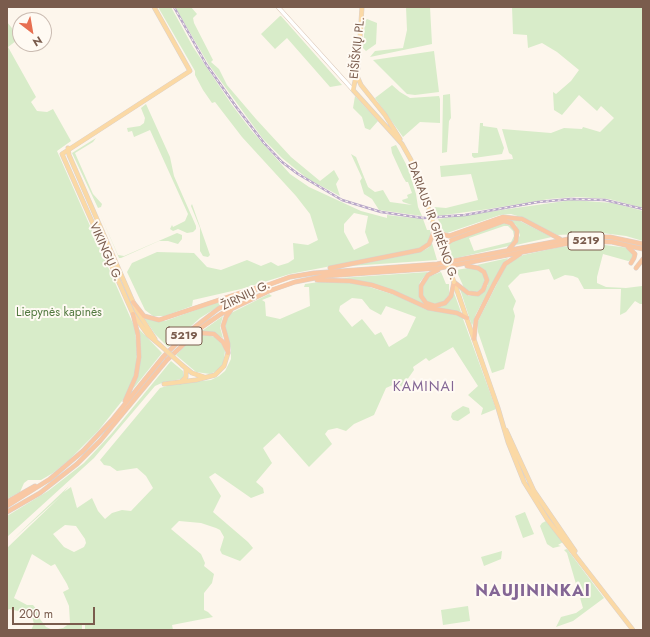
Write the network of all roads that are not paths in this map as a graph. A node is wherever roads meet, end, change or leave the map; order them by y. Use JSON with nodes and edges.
{"nodes":[{"id":1,"x":154,"y":7,"type":"edge"},
{"id":2,"x":278,"y":7,"type":"edge"},
{"id":3,"x":362,"y":7,"type":"edge"},
{"id":4,"x":357,"y":75,"type":"junction"},
{"id":5,"x":353,"y":90,"type":"junction"},
{"id":6,"x":402,"y":144,"type":"junction"},
{"id":7,"x":68,"y":148,"type":"junction"},
{"id":8,"x":69,"y":155,"type":"junction"},
{"id":9,"x":62,"y":156,"type":"junction"},
{"id":10,"x":436,"y":229,"type":"junction"},
{"id":11,"x":561,"y":239,"type":"junction"},
{"id":12,"x":612,"y":242,"type":"junction"},
{"id":13,"x":643,"y":244,"type":"edge"},
{"id":14,"x":442,"y":249,"type":"junction"},
{"id":15,"x":643,"y":249,"type":"edge"},
{"id":16,"x":506,"y":250,"type":"junction"},
{"id":17,"x":529,"y":250,"type":"junction"},
{"id":18,"x":643,"y":259,"type":"edge"},
{"id":19,"x":631,"y":263,"type":"dead end"},
{"id":20,"x":462,"y":265,"type":"junction"},
{"id":21,"x":440,"y":268,"type":"junction"},
{"id":22,"x":636,"y":268,"type":"dead end"},
{"id":23,"x":314,"y":273,"type":"junction"},
{"id":24,"x":303,"y":280,"type":"junction"},
{"id":25,"x":454,"y":282,"type":"junction"},
{"id":26,"x":265,"y":286,"type":"junction"},
{"id":27,"x":133,"y":302,"type":"junction"},
{"id":28,"x":239,"y":304,"type":"junction"},
{"id":29,"x":133,"y":314,"type":"junction"},
{"id":30,"x":467,"y":318,"type":"junction"},
{"id":31,"x":474,"y":339,"type":"junction"},
{"id":32,"x":186,"y":340,"type":"junction"},
{"id":33,"x":159,"y":344,"type":"junction"},
{"id":34,"x":228,"y":353,"type":"junction"},
{"id":35,"x":184,"y":367,"type":"junction"},
{"id":36,"x":205,"y":377,"type":"junction"},
{"id":37,"x":180,"y":382,"type":"junction"},
{"id":38,"x":164,"y":384,"type":"dead end"},
{"id":39,"x":122,"y":408,"type":"junction"},
{"id":40,"x":50,"y":479,"type":"junction"},
{"id":41,"x":7,"y":502,"type":"edge"},
{"id":42,"x":7,"y":506,"type":"edge"},
{"id":43,"x":7,"y":512,"type":"edge"},
{"id":44,"x":633,"y":630,"type":"edge"}],
"edges":[{"from":1,"to":7,"type":"main road"},
{"from":2,"to":5,"type":"main road","name":"DARIAUS IR GIRĖNO G."},
{"from":3,"to":4,"type":"main road","name":"EIŠIŠKIŲ PL."},
{"from":4,"to":5,"type":"main road","name":"EIŠIŠKIŲ PL."},
{"from":4,"to":6,"type":"main road"},
{"from":5,"to":6,"type":"main road","name":"DARIAUS IR GIRĖNO G."},
{"from":6,"to":10,"type":"main road","name":"DARIAUS IR GIRĖNO G.","bridge":true},
{"from":7,"to":8,"type":"main road","name":"VIKINGŲ G."},
{"from":7,"to":9,"type":"main road"},
{"from":8,"to":9,"type":"main road"},
{"from":8,"to":27,"type":"main road","name":"VIKINGŲ G."},
{"from":9,"to":29,"type":"main road","name":"VIKINGŲ G."},
{"from":10,"to":11,"type":"highway"},
{"from":10,"to":14,"type":"main road","name":"DARIAUS IR GIRĖNO G."},
{"from":10,"to":23,"type":"highway"},
{"from":11,"to":13,"type":"highway","number":"5219"},
{"from":11,"to":16,"type":"highway","name":"ŽIRNIŲ G.","number":"5219"},
{"from":12,"to":15,"type":"highway","number":"5219"},
{"from":12,"to":17,"type":"highway","number":"5219"},
{"from":12,"to":19,"type":"highway"},
{"from":14,"to":16,"type":"highway"},
{"from":14,"to":25,"type":"main road","name":"DARIAUS IR GIRĖNO G.","bridge":true},
{"from":16,"to":23,"type":"highway","name":"ŽIRNIŲ G.","number":"5219"},
{"from":17,"to":20,"type":"highway","name":"ŽIRNIŲ G.","number":"5219"},
{"from":17,"to":31,"type":"highway"},
{"from":18,"to":22,"type":"highway"},
{"from":20,"to":21,"type":"highway","name":"ŽIRNIŲ G.","number":"5219"},
{"from":20,"to":25,"type":"highway"},
{"from":21,"to":24,"type":"highway","name":"ŽIRNIŲ G.","number":"5219"},
{"from":21,"to":25,"type":"highway"},
{"from":23,"to":26,"type":"highway","name":"ŽIRNIŲ G.","number":"5219"},
{"from":24,"to":28,"type":"highway","name":"ŽIRNIŲ G.","number":"5219"},
{"from":24,"to":30,"type":"highway"},
{"from":25,"to":30,"type":"main road","name":"DARIAUS IR GIRĖNO G."},
{"from":26,"to":27,"type":"highway"},
{"from":26,"to":39,"type":"highway","name":"ŽIRNIŲ G.","number":"5219"},
{"from":27,"to":33,"type":"main road","name":"VIKINGŲ G."},
{"from":28,"to":32,"type":"highway","name":"ŽIRNIŲ G.","number":"5219"},
{"from":28,"to":34,"type":"highway"},
{"from":29,"to":33,"type":"main road","name":"VIKINGŲ G."},
{"from":29,"to":39,"type":"highway"},
{"from":30,"to":31,"type":"main road","name":"DARIAUS IR GIRĖNO G."},
{"from":31,"to":44,"type":"main road","name":"DARIAUS IR GIRĖNO G."},
{"from":32,"to":34,"type":"highway"},
{"from":32,"to":43,"type":"highway","name":"ŽIRNIŲ G.","number":"5219"},
{"from":33,"to":35,"type":"main road","bridge":true},
{"from":34,"to":36,"type":"main road"},
{"from":35,"to":36,"type":"main road"},
{"from":35,"to":37,"type":"main road"},
{"from":36,"to":37,"type":"main road"},
{"from":37,"to":38,"type":"main road"},
{"from":39,"to":40,"type":"highway","name":"ŽIRNIŲ G.","number":"5219"},
{"from":40,"to":41,"type":"highway","number":"5219"},
{"from":40,"to":42,"type":"highway","name":"ŽIRNIŲ G.","number":"5219"}]}
